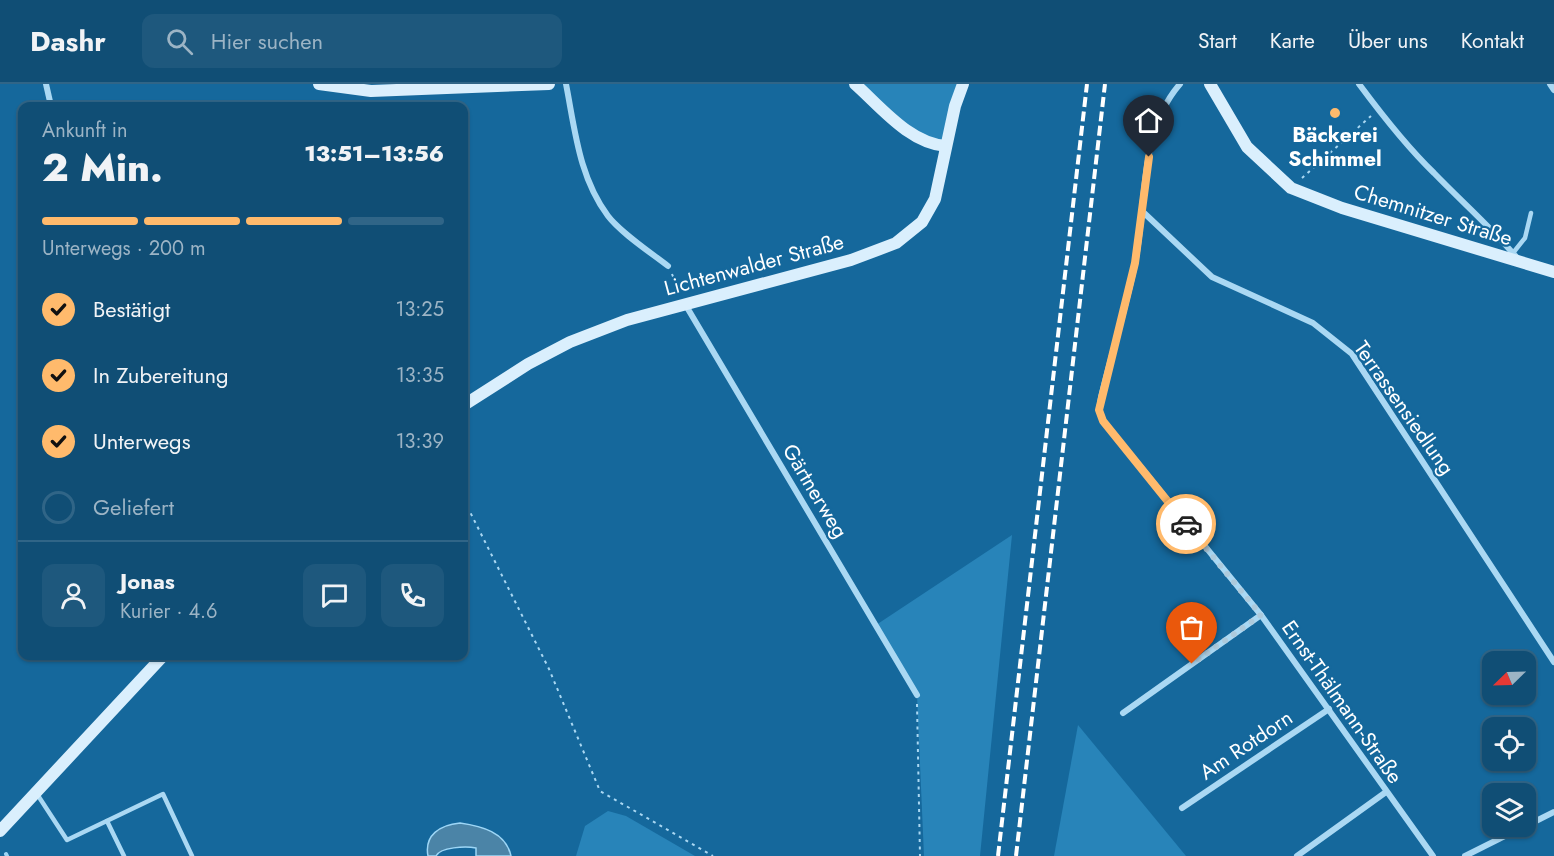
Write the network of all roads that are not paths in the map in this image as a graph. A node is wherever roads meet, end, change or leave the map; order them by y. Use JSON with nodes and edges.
{"nodes":[{"id":1,"x":46,"y":84,"type":"edge"},
{"id":2,"x":319,"y":84,"type":"edge"},
{"id":3,"x":549,"y":84,"type":"edge"},
{"id":4,"x":566,"y":84,"type":"edge"},
{"id":5,"x":855,"y":84,"type":"edge"},
{"id":6,"x":963,"y":84,"type":"edge"},
{"id":7,"x":1180,"y":84,"type":"edge"},
{"id":8,"x":1210,"y":84,"type":"edge"},
{"id":9,"x":1359,"y":84,"type":"edge"},
{"id":10,"x":1550,"y":84,"type":"edge"},
{"id":11,"x":1554,"y":90,"type":"edge"},
{"id":12,"x":50,"y":102,"type":"edge"},
{"id":13,"x":946,"y":146,"type":"junction"},
{"id":14,"x":1142,"y":211,"type":"junction"},
{"id":15,"x":1531,"y":213,"type":"dead end"},
{"id":16,"x":1517,"y":257,"type":"junction"},
{"id":17,"x":668,"y":266,"type":"road end"},
{"id":18,"x":1554,"y":272,"type":"edge"},
{"id":19,"x":685,"y":303,"type":"junction"},
{"id":20,"x":468,"y":402,"type":"edge"},
{"id":21,"x":1261,"y":615,"type":"junction"},
{"id":22,"x":159,"y":660,"type":"edge"},
{"id":23,"x":1554,"y":662,"type":"edge"},
{"id":24,"x":917,"y":695,"type":"road end"},
{"id":25,"x":1329,"y":709,"type":"junction"},
{"id":26,"x":1123,"y":713,"type":"dead end"},
{"id":27,"x":1386,"y":792,"type":"junction"},
{"id":28,"x":37,"y":794,"type":"junction"},
{"id":29,"x":1182,"y":808,"type":"dead end"},
{"id":30,"x":1554,"y":812,"type":"edge"},
{"id":31,"x":107,"y":821,"type":"junction"},
{"id":32,"x":1536,"y":821,"type":"edge"},
{"id":33,"x":0,"y":831,"type":"edge"},
{"id":34,"x":1503,"y":837,"type":"edge"},
{"id":35,"x":124,"y":856,"type":"edge"},
{"id":36,"x":192,"y":856,"type":"edge"},
{"id":37,"x":1297,"y":856,"type":"edge"},
{"id":38,"x":1433,"y":856,"type":"edge"},
{"id":39,"x":1466,"y":856,"type":"edge"}],
"edges":[{"from":1,"to":12,"type":"street"},
{"from":2,"to":3,"type":"main road"},
{"from":4,"to":17,"type":"street"},
{"from":5,"to":13,"type":"main road"},
{"from":6,"to":13,"type":"main road","name":"Lichtenwalder Straße"},
{"from":7,"to":14,"type":"street","name":"Ernst-Thälmann-Straße"},
{"from":8,"to":16,"type":"main road","name":"Chemnitzer Straße"},
{"from":9,"to":16,"type":"street"},
{"from":10,"to":11,"type":"street"},
{"from":13,"to":19,"type":"main road","name":"Lichtenwalder Straße"},
{"from":14,"to":21,"type":"street","name":"Ernst-Thälmann-Straße"},
{"from":14,"to":23,"type":"street","name":"Terrassensiedlung"},
{"from":15,"to":16,"type":"lane"},
{"from":16,"to":18,"type":"main road","name":"Chemnitzer Straße"},
{"from":19,"to":20,"type":"main road","name":"Lichtenwalder Straße"},
{"from":19,"to":24,"type":"street","name":"Gärtnerweg"},
{"from":21,"to":25,"type":"street","name":"Ernst-Thälmann-Straße"},
{"from":21,"to":26,"type":"street"},
{"from":22,"to":28,"type":"main road"},
{"from":25,"to":27,"type":"street","name":"Ernst-Thälmann-Straße"},
{"from":25,"to":29,"type":"street","name":"Am Rotdorn"},
{"from":27,"to":37,"type":"street"},
{"from":27,"to":38,"type":"street","name":"Ernst-Thälmann-Straße"},
{"from":28,"to":31,"type":"lane"},
{"from":28,"to":33,"type":"main road"},
{"from":30,"to":32,"type":"street"},
{"from":31,"to":35,"type":"lane"},
{"from":31,"to":36,"type":"lane"},
{"from":34,"to":39,"type":"street"}]}
